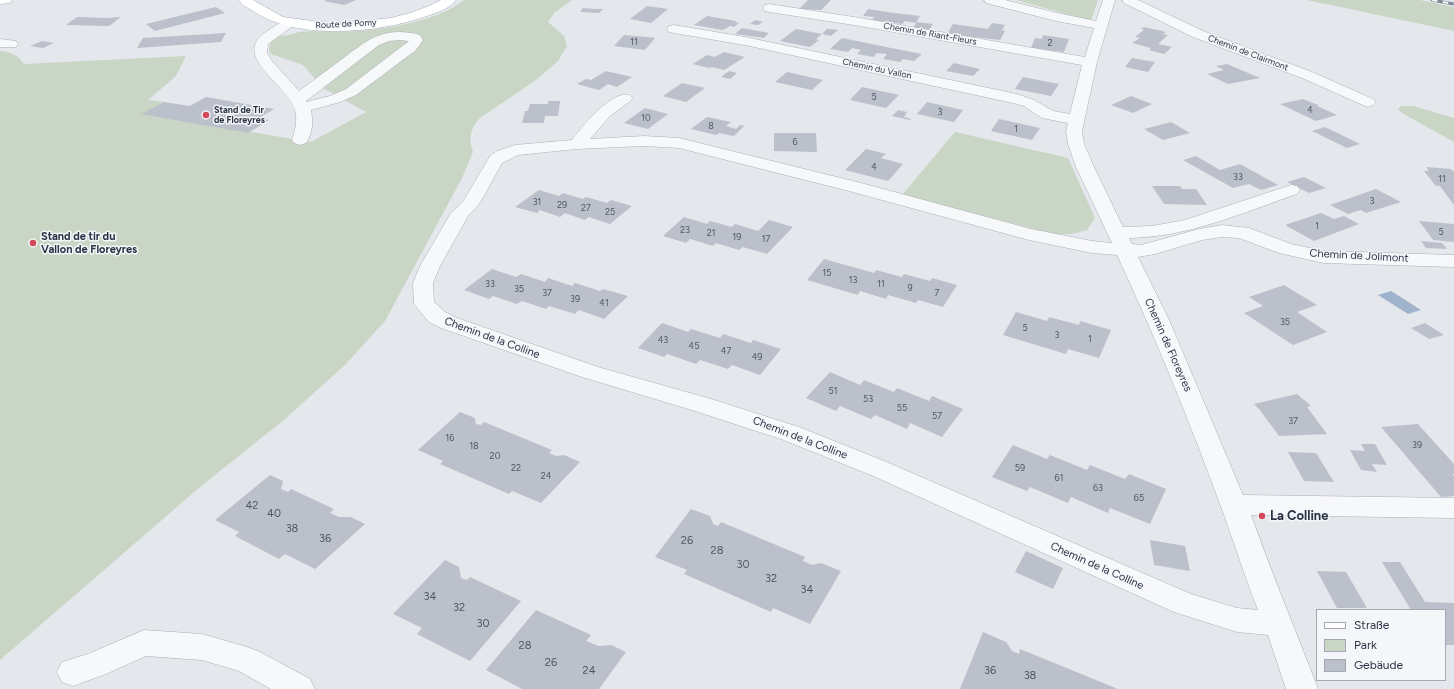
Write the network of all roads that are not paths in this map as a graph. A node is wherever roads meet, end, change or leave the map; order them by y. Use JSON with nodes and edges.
{"nodes":[{"id":1,"x":0,"y":0,"type":"edge"},
{"id":2,"x":6,"y":0,"type":"edge"},
{"id":3,"x":245,"y":0,"type":"edge"},
{"id":4,"x":450,"y":0,"type":"edge"},
{"id":5,"x":990,"y":0,"type":"edge"},
{"id":6,"x":1109,"y":0,"type":"edge"},
{"id":7,"x":1128,"y":0,"type":"edge"},
{"id":8,"x":769,"y":8,"type":"dead end"},
{"id":9,"x":290,"y":23,"type":"junction"},
{"id":10,"x":1101,"y":26,"type":"junction"},
{"id":11,"x":674,"y":29,"type":"dead end"},
{"id":12,"x":1090,"y":62,"type":"junction"},
{"id":13,"x":625,"y":98,"type":"dead end"},
{"id":14,"x":1368,"y":102,"type":"dead end"},
{"id":15,"x":300,"y":104,"type":"junction"},
{"id":16,"x":1076,"y":120,"type":"junction"},
{"id":17,"x":300,"y":140,"type":"dead end"},
{"id":18,"x":577,"y":144,"type":"junction"},
{"id":19,"x":1291,"y":190,"type":"dead end"},
{"id":20,"x":1121,"y":241,"type":"junction"},
{"id":21,"x":1454,"y":261,"type":"edge"},
{"id":22,"x":1234,"y":505,"type":"junction"},
{"id":23,"x":1454,"y":508,"type":"edge"},
{"id":24,"x":1279,"y":624,"type":"junction"},
{"id":25,"x":73,"y":672,"type":"dead end"},
{"id":26,"x":299,"y":689,"type":"edge"},
{"id":27,"x":1302,"y":689,"type":"edge"}],
"edges":[{"from":1,"to":2,"type":"main road"},
{"from":3,"to":9,"type":"main road","name":"Route de Pomy"},
{"from":4,"to":9,"type":"main road","name":"Route de Pomy"},
{"from":5,"to":10,"type":"street"},
{"from":6,"to":10,"type":"street","name":"Chemin de Floreyres"},
{"from":7,"to":14,"type":"street","name":"Chemin de Clairmont"},
{"from":8,"to":12,"type":"street","name":"Chemin de Riant-Fleurs"},
{"from":9,"to":15,"type":"street"},
{"from":10,"to":12,"type":"street","name":"Chemin de Floreyres"},
{"from":11,"to":16,"type":"street","name":"Chemin du Vallon"},
{"from":12,"to":16,"type":"street","name":"Chemin de Floreyres"},
{"from":13,"to":18,"type":"street"},
{"from":15,"to":15,"type":"street"},
{"from":15,"to":17,"type":"street"},
{"from":16,"to":20,"type":"street","name":"Chemin de Floreyres"},
{"from":18,"to":20,"type":"street","name":"Chemin de la Colline"},
{"from":18,"to":24,"type":"street","name":"Chemin de la Colline"},
{"from":19,"to":20,"type":"street"},
{"from":20,"to":21,"type":"street","name":"Chemin de Jolimont"},
{"from":20,"to":22,"type":"street","name":"Chemin de Floreyres"},
{"from":22,"to":23,"type":"street"},
{"from":22,"to":24,"type":"street","name":"Chemin de Floreyres"},
{"from":24,"to":27,"type":"street","name":"Chemin de Floreyres"},
{"from":25,"to":26,"type":"street"}]}
